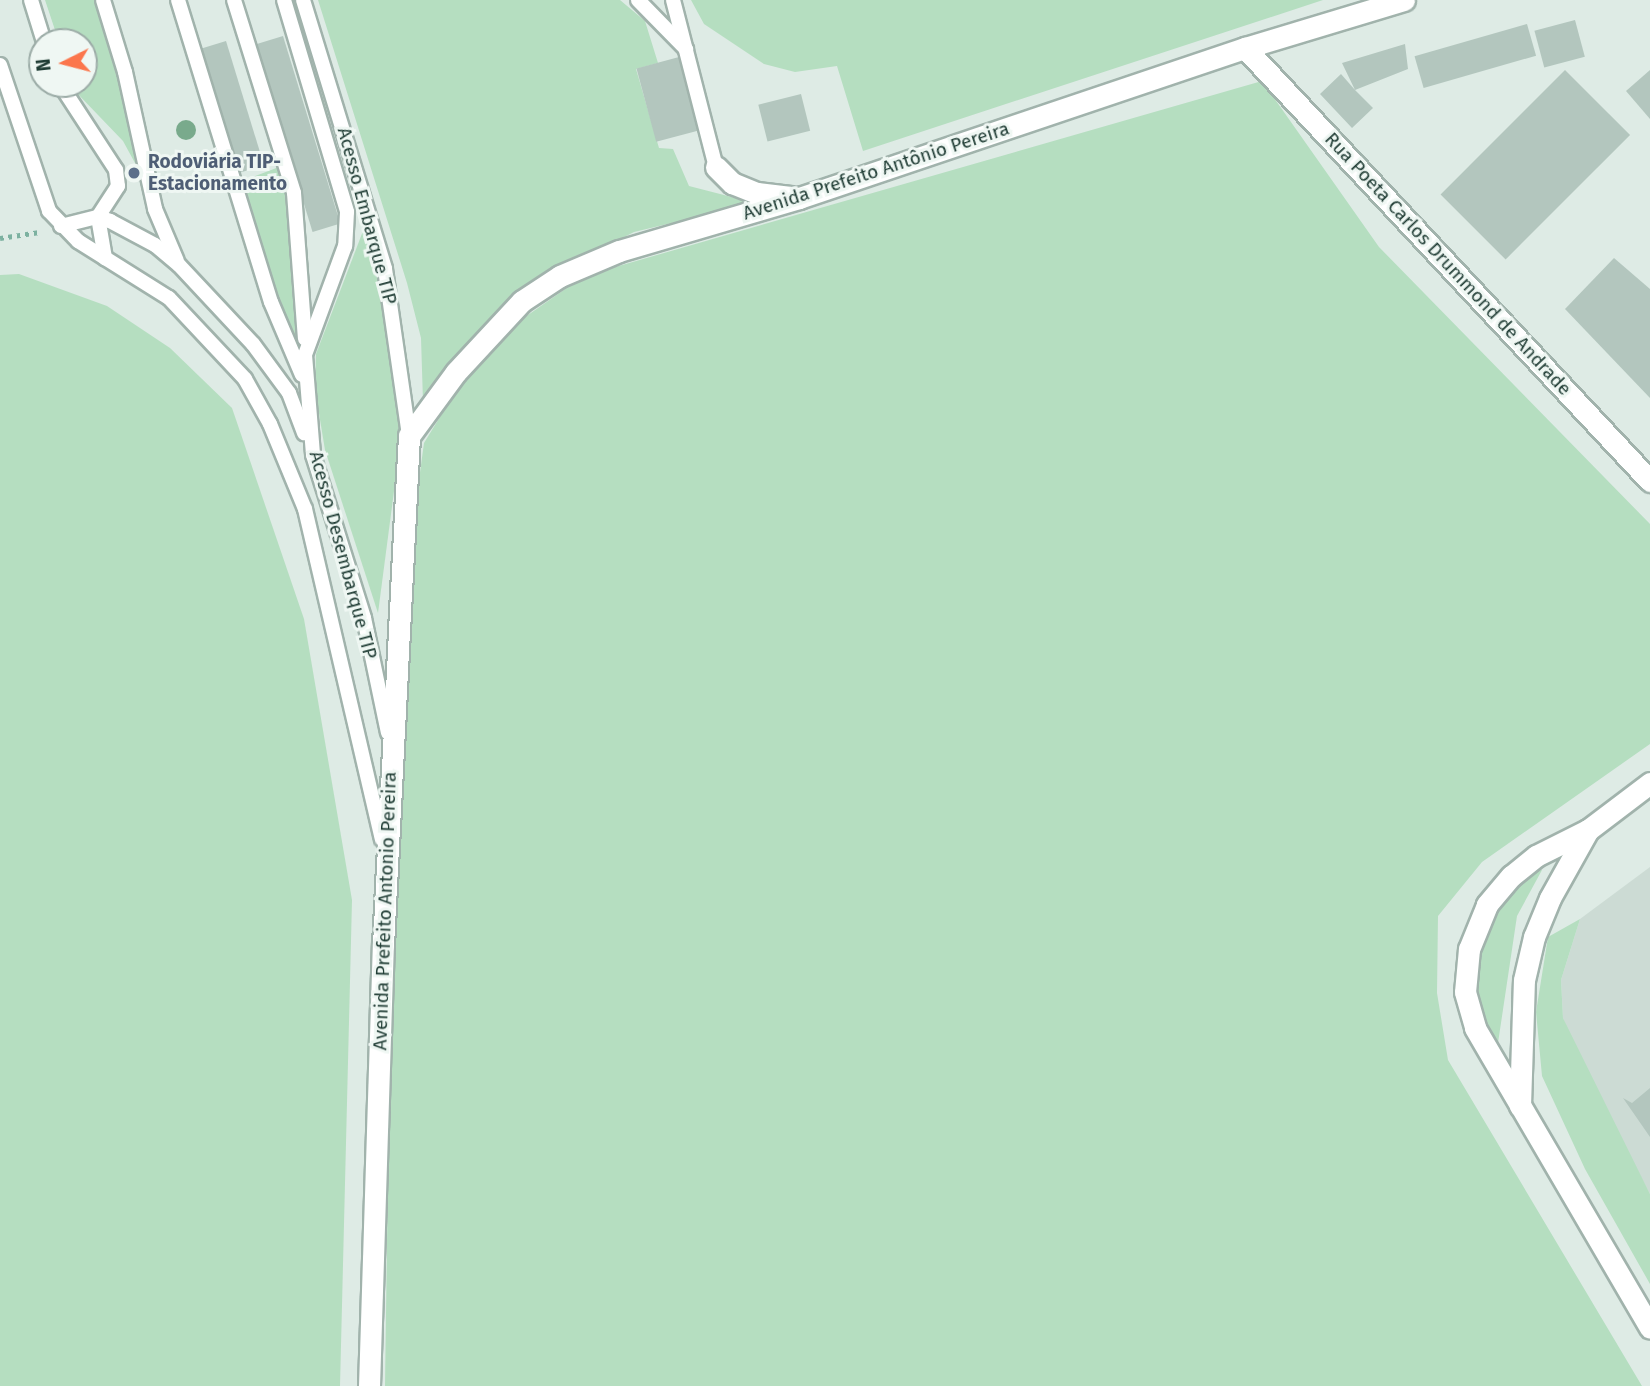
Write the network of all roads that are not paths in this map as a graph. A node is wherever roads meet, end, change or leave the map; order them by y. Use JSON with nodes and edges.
{"nodes":[{"id":1,"x":31,"y":0,"type":"edge"},
{"id":2,"x":103,"y":0,"type":"edge"},
{"id":3,"x":178,"y":0,"type":"edge"},
{"id":4,"x":234,"y":0,"type":"edge"},
{"id":5,"x":284,"y":0,"type":"edge"},
{"id":6,"x":303,"y":0,"type":"edge"},
{"id":7,"x":638,"y":0,"type":"edge"},
{"id":8,"x":673,"y":0,"type":"edge"},
{"id":9,"x":1404,"y":0,"type":"edge"},
{"id":10,"x":40,"y":28,"type":"edge"},
{"id":11,"x":1245,"y":48,"type":"junction"},
{"id":12,"x":688,"y":50,"type":"junction"},
{"id":13,"x":0,"y":65,"type":"edge"},
{"id":14,"x":69,"y":98,"type":"edge"},
{"id":15,"x":716,"y":167,"type":"joint"},
{"id":16,"x":799,"y":198,"type":"junction"},
{"id":17,"x":98,"y":217,"type":"junction"},
{"id":18,"x":61,"y":226,"type":"junction"},
{"id":19,"x":105,"y":258,"type":"junction"},
{"id":20,"x":179,"y":265,"type":"junction"},
{"id":21,"x":305,"y":355,"type":"junction"},
{"id":22,"x":304,"y":380,"type":"junction"},
{"id":23,"x":410,"y":436,"type":"junction"},
{"id":24,"x":313,"y":455,"type":"junction"},
{"id":25,"x":1650,"y":481,"type":"edge"},
{"id":26,"x":391,"y":748,"type":"junction"},
{"id":27,"x":1650,"y":783,"type":"edge"},
{"id":28,"x":1588,"y":830,"type":"junction"},
{"id":29,"x":387,"y":861,"type":"junction"},
{"id":30,"x":1520,"y":1108,"type":"junction"},
{"id":31,"x":1650,"y":1328,"type":"edge"},
{"id":32,"x":369,"y":1386,"type":"edge"}],
"edges":[{"from":1,"to":10,"type":"lane"},
{"from":2,"to":20,"type":"lane"},
{"from":3,"to":22,"type":"lane"},
{"from":4,"to":21,"type":"lane"},
{"from":5,"to":21,"type":"lane","name":"Acesso Desembarque TIP"},
{"from":6,"to":23,"type":"lane","name":"Acesso Embarque TIP"},
{"from":7,"to":12,"type":"lane"},
{"from":8,"to":12,"type":"lane"},
{"from":9,"to":11,"type":"street","name":"Avenida Prefeito Antônio Pereira"},
{"from":11,"to":16,"type":"street","name":"Avenida Prefeito Antônio Pereira"},
{"from":11,"to":25,"type":"street","name":"Rua Poeta Carlos Drummond de Andrade"},
{"from":12,"to":15,"type":"lane"},
{"from":13,"to":18,"type":"lane"},
{"from":14,"to":17,"type":"lane"},
{"from":15,"to":16,"type":"street"},
{"from":16,"to":23,"type":"street","name":"Avenida Prefeito Antônio Pereira"},
{"from":17,"to":18,"type":"lane"},
{"from":17,"to":19,"type":"lane"},
{"from":17,"to":20,"type":"lane"},
{"from":18,"to":19,"type":"lane"},
{"from":19,"to":29,"type":"lane"},
{"from":20,"to":24,"type":"lane"},
{"from":21,"to":22,"type":"lane","name":"Acesso Desembarque TIP"},
{"from":22,"to":24,"type":"lane","name":"Acesso Desembarque TIP"},
{"from":23,"to":26,"type":"street","name":"Avenida Prefeito Antonio Pereira"},
{"from":24,"to":26,"type":"lane","name":"Acesso Desembarque TIP"},
{"from":26,"to":29,"type":"street","name":"Avenida Prefeito Antonio Pereira"},
{"from":27,"to":28,"type":"street"},
{"from":28,"to":30,"type":"street"},
{"from":28,"to":30,"type":"street"},
{"from":29,"to":32,"type":"street","name":"Avenida Prefeito Antonio Pereira"},
{"from":30,"to":31,"type":"street"}]}
